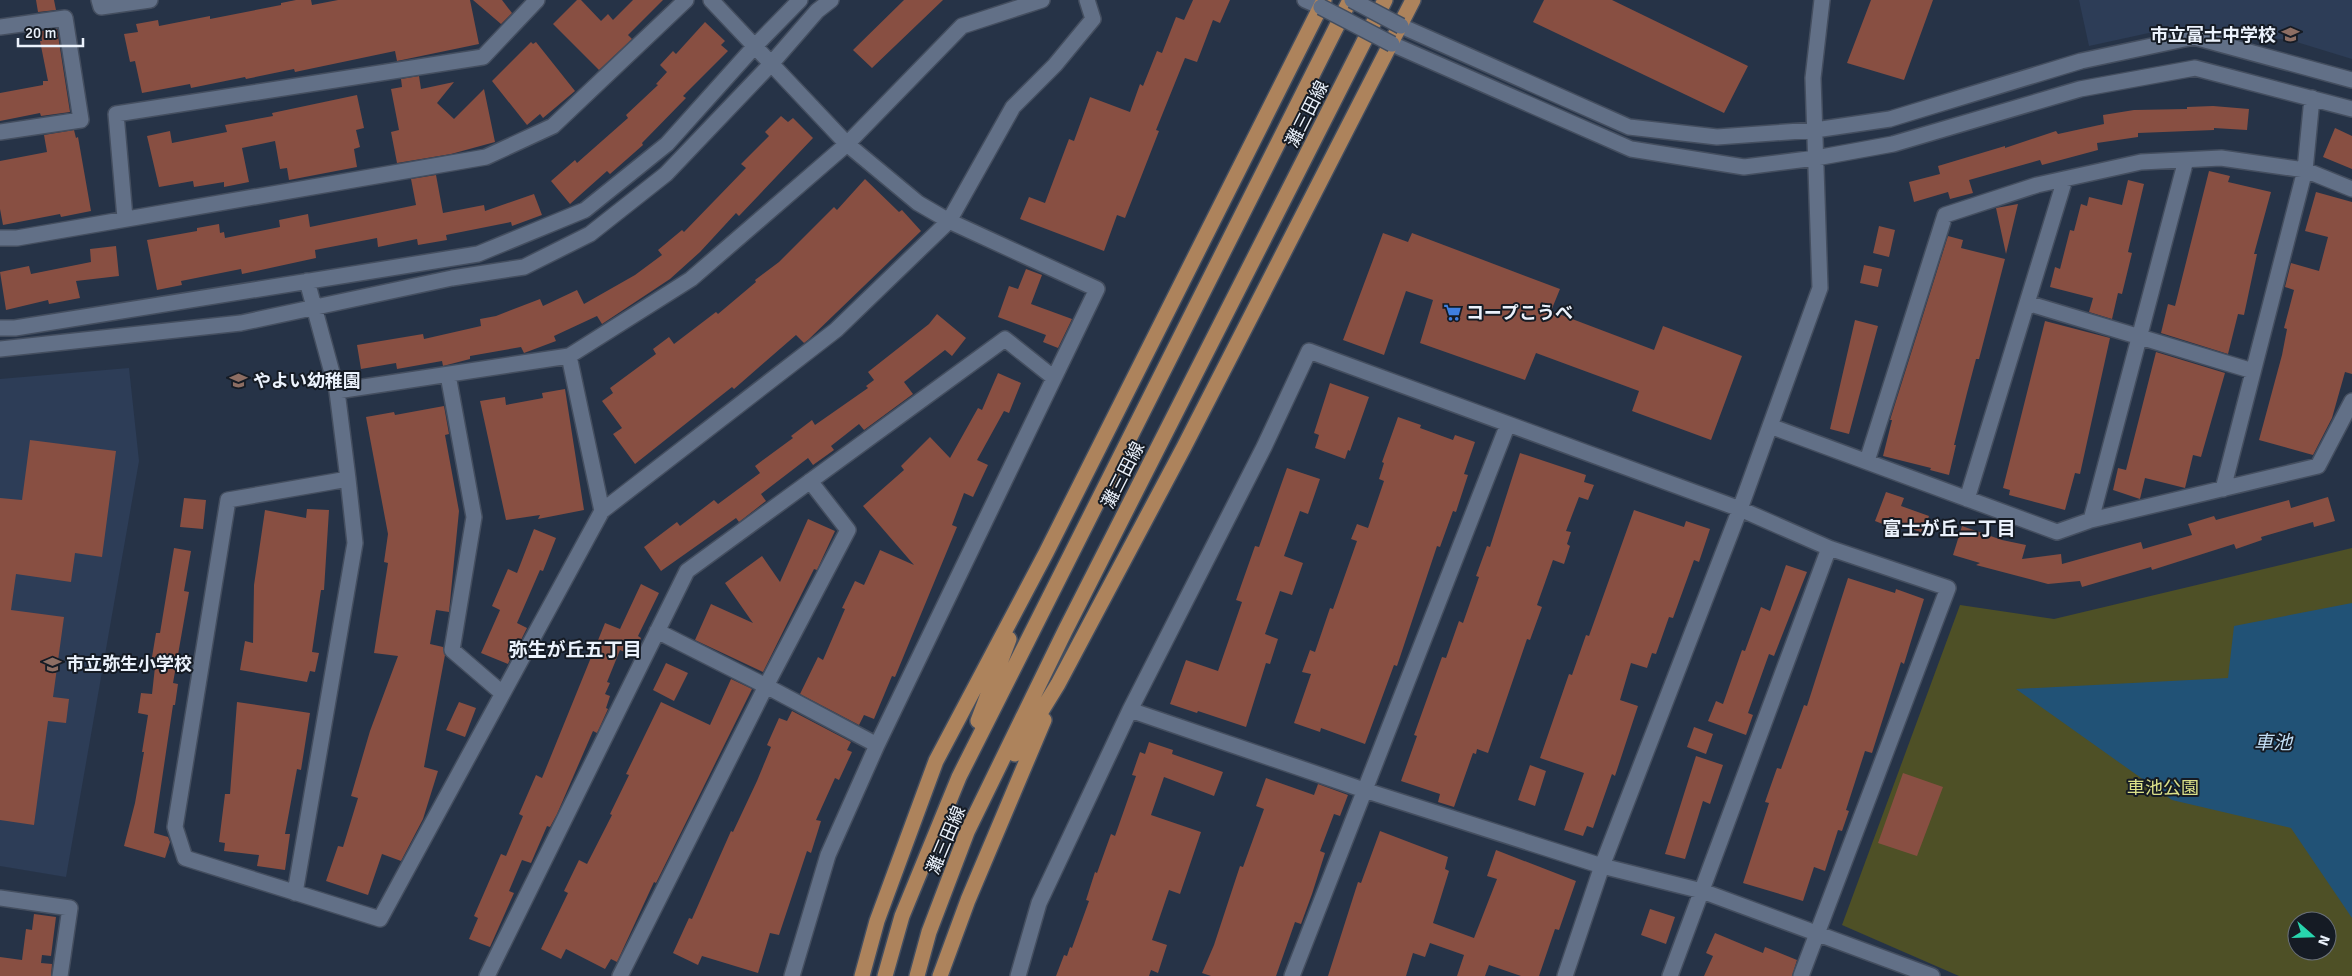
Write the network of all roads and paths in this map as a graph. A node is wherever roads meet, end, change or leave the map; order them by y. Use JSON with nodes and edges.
{"nodes":[{"id":1,"x":99,"y":0,"type":"edge"},
{"id":2,"x":150,"y":0,"type":"edge"},
{"id":3,"x":537,"y":0,"type":"edge"},
{"id":4,"x":686,"y":0,"type":"edge"},
{"id":5,"x":710,"y":0,"type":"edge"},
{"id":6,"x":800,"y":0,"type":"edge"},
{"id":7,"x":831,"y":0,"type":"edge"},
{"id":8,"x":1042,"y":0,"type":"edge"},
{"id":9,"x":1087,"y":0,"type":"edge"},
{"id":10,"x":1305,"y":0,"type":"edge"},
{"id":11,"x":1351,"y":0,"type":"edge"},
{"id":12,"x":1385,"y":0,"type":"edge"},
{"id":13,"x":1413,"y":0,"type":"edge"},
{"id":14,"x":1822,"y":0,"type":"edge"},
{"id":15,"x":1322,"y":4,"type":"edge"},
{"id":16,"x":1401,"y":26,"type":"junction"},
{"id":17,"x":0,"y":27,"type":"edge"},
{"id":18,"x":1392,"y":44,"type":"junction"},
{"id":19,"x":754,"y":47,"type":"junction"},
{"id":20,"x":771,"y":64,"type":"junction"},
{"id":21,"x":2352,"y":80,"type":"edge"},
{"id":22,"x":2312,"y":98,"type":"junction"},
{"id":23,"x":2352,"y":109,"type":"edge"},
{"id":24,"x":1815,"y":130,"type":"junction"},
{"id":25,"x":0,"y":132,"type":"edge"},
{"id":26,"x":847,"y":144,"type":"junction"},
{"id":27,"x":1816,"y":158,"type":"junction"},
{"id":28,"x":2186,"y":160,"type":"junction"},
{"id":29,"x":2305,"y":170,"type":"junction"},
{"id":30,"x":2065,"y":179,"type":"junction"},
{"id":31,"x":2352,"y":189,"type":"edge"},
{"id":32,"x":125,"y":218,"type":"junction"},
{"id":33,"x":949,"y":221,"type":"junction"},
{"id":34,"x":0,"y":238,"type":"edge"},
{"id":35,"x":308,"y":281,"type":"junction"},
{"id":36,"x":2026,"y":303,"type":"junction"},
{"id":37,"x":314,"y":307,"type":"junction"},
{"id":38,"x":0,"y":328,"type":"edge"},
{"id":39,"x":2139,"y":337,"type":"junction"},
{"id":40,"x":0,"y":349,"type":"edge"},
{"id":41,"x":569,"y":356,"type":"junction"},
{"id":42,"x":2254,"y":371,"type":"junction"},
{"id":43,"x":448,"y":375,"type":"junction"},
{"id":44,"x":1054,"y":378,"type":"junction"},
{"id":45,"x":337,"y":391,"type":"junction"},
{"id":46,"x":2352,"y":401,"type":"edge"},
{"id":47,"x":1508,"y":424,"type":"junction"},
{"id":48,"x":1770,"y":426,"type":"junction"},
{"id":49,"x":1867,"y":461,"type":"junction"},
{"id":50,"x":348,"y":479,"type":"junction"},
{"id":51,"x":810,"y":481,"type":"junction"},
{"id":52,"x":2223,"y":489,"type":"junction"},
{"id":53,"x":1967,"y":499,"type":"junction"},
{"id":54,"x":1740,"y":509,"type":"junction"},
{"id":55,"x":602,"y":511,"type":"junction"},
{"id":56,"x":2091,"y":520,"type":"junction"},
{"id":57,"x":1829,"y":548,"type":"junction"},
{"id":58,"x":1046,"y":553,"type":"junction"},
{"id":59,"x":657,"y":631,"type":"junction"},
{"id":60,"x":1058,"y":684,"type":"junction"},
{"id":61,"x":766,"y":686,"type":"junction"},
{"id":62,"x":502,"y":693,"type":"junction"},
{"id":63,"x":1130,"y":710,"type":"junction"},
{"id":64,"x":877,"y":745,"type":"junction"},
{"id":65,"x":959,"y":777,"type":"junction"},
{"id":66,"x":1364,"y":790,"type":"junction"},
{"id":67,"x":967,"y":832,"type":"junction"},
{"id":68,"x":1602,"y":866,"type":"junction"},
{"id":69,"x":1702,"y":891,"type":"junction"},
{"id":70,"x":295,"y":893,"type":"junction"},
{"id":71,"x":0,"y":898,"type":"edge"},
{"id":72,"x":1818,"y":934,"type":"junction"},
{"id":73,"x":60,"y":976,"type":"edge"},
{"id":74,"x":487,"y":976,"type":"edge"},
{"id":75,"x":620,"y":976,"type":"edge"},
{"id":76,"x":792,"y":976,"type":"edge"},
{"id":77,"x":862,"y":976,"type":"edge"},
{"id":78,"x":885,"y":976,"type":"edge"},
{"id":79,"x":917,"y":976,"type":"edge"},
{"id":80,"x":940,"y":976,"type":"edge"},
{"id":81,"x":1019,"y":976,"type":"edge"},
{"id":82,"x":1292,"y":976,"type":"edge"},
{"id":83,"x":1565,"y":976,"type":"edge"},
{"id":84,"x":1670,"y":976,"type":"edge"},
{"id":85,"x":1801,"y":976,"type":"edge"},
{"id":86,"x":1932,"y":976,"type":"edge"}],
"edges":[{"from":1,"to":2,"type":"street"},
{"from":3,"to":32,"type":"street"},
{"from":4,"to":32,"type":"street"},
{"from":5,"to":19,"type":"street"},
{"from":6,"to":19,"type":"street"},
{"from":7,"to":20,"type":"street"},
{"from":8,"to":26,"type":"street"},
{"from":9,"to":33,"type":"street"},
{"from":10,"to":15,"type":"street"},
{"from":11,"to":16,"type":"street","bridge":true},
{"from":11,"to":65,"type":"main road","name":"灘三田線"},
{"from":12,"to":67,"type":"main road","name":"灘三田線"},
{"from":13,"to":16,"type":"main road"},
{"from":14,"to":24,"type":"street"},
{"from":15,"to":18,"type":"street","bridge":true},
{"from":15,"to":58,"type":"main road"},
{"from":16,"to":18,"type":"main road"},
{"from":16,"to":24,"type":"street"},
{"from":17,"to":25,"type":"street"},
{"from":18,"to":27,"type":"street"},
{"from":18,"to":60,"type":"main road"},
{"from":19,"to":20,"type":"street"},
{"from":19,"to":35,"type":"street"},
{"from":20,"to":26,"type":"street"},
{"from":20,"to":37,"type":"street"},
{"from":21,"to":24,"type":"street"},
{"from":22,"to":23,"type":"street"},
{"from":22,"to":27,"type":"street"},
{"from":22,"to":29,"type":"street"},
{"from":24,"to":27,"type":"street"},
{"from":26,"to":33,"type":"street"},
{"from":26,"to":41,"type":"street"},
{"from":27,"to":48,"type":"street"},
{"from":28,"to":29,"type":"street"},
{"from":28,"to":30,"type":"street"},
{"from":28,"to":39,"type":"street"},
{"from":29,"to":31,"type":"street"},
{"from":29,"to":42,"type":"street"},
{"from":30,"to":36,"type":"street"},
{"from":30,"to":49,"type":"street"},
{"from":32,"to":34,"type":"street"},
{"from":33,"to":44,"type":"street"},
{"from":33,"to":55,"type":"street"},
{"from":35,"to":37,"type":"street"},
{"from":35,"to":38,"type":"street"},
{"from":36,"to":39,"type":"street"},
{"from":36,"to":53,"type":"street"},
{"from":37,"to":40,"type":"street"},
{"from":37,"to":45,"type":"street"},
{"from":39,"to":42,"type":"street"},
{"from":39,"to":56,"type":"street"},
{"from":41,"to":43,"type":"street"},
{"from":41,"to":55,"type":"street"},
{"from":42,"to":52,"type":"street"},
{"from":43,"to":45,"type":"street"},
{"from":43,"to":62,"type":"street"},
{"from":44,"to":51,"type":"street"},
{"from":44,"to":64,"type":"street"},
{"from":45,"to":50,"type":"street"},
{"from":46,"to":52,"type":"street"},
{"from":47,"to":54,"type":"street"},
{"from":47,"to":63,"type":"street"},
{"from":47,"to":66,"type":"street"},
{"from":48,"to":49,"type":"street"},
{"from":48,"to":54,"type":"street"},
{"from":49,"to":53,"type":"street"},
{"from":50,"to":70,"type":"street"},
{"from":50,"to":70,"type":"street"},
{"from":51,"to":59,"type":"street"},
{"from":51,"to":61,"type":"street"},
{"from":52,"to":56,"type":"street"},
{"from":53,"to":56,"type":"street"},
{"from":54,"to":57,"type":"street"},
{"from":54,"to":68,"type":"street"},
{"from":55,"to":62,"type":"street"},
{"from":57,"to":69,"type":"street"},
{"from":57,"to":72,"type":"street"},
{"from":58,"to":65,"type":"main road"},
{"from":58,"to":77,"type":"main road"},
{"from":59,"to":61,"type":"street"},
{"from":59,"to":74,"type":"street"},
{"from":60,"to":67,"type":"main road"},
{"from":60,"to":80,"type":"main road"},
{"from":61,"to":64,"type":"street"},
{"from":61,"to":75,"type":"street"},
{"from":62,"to":70,"type":"street"},
{"from":63,"to":66,"type":"street"},
{"from":63,"to":81,"type":"street"},
{"from":64,"to":76,"type":"street"},
{"from":65,"to":78,"type":"main road","name":"灘三田線"},
{"from":66,"to":68,"type":"street"},
{"from":66,"to":82,"type":"street"},
{"from":67,"to":79,"type":"main road","name":"灘三田線"},
{"from":68,"to":69,"type":"street"},
{"from":68,"to":83,"type":"street"},
{"from":69,"to":72,"type":"street"},
{"from":69,"to":84,"type":"street"},
{"from":71,"to":73,"type":"street"},
{"from":72,"to":85,"type":"street"},
{"from":72,"to":86,"type":"street"}]}
